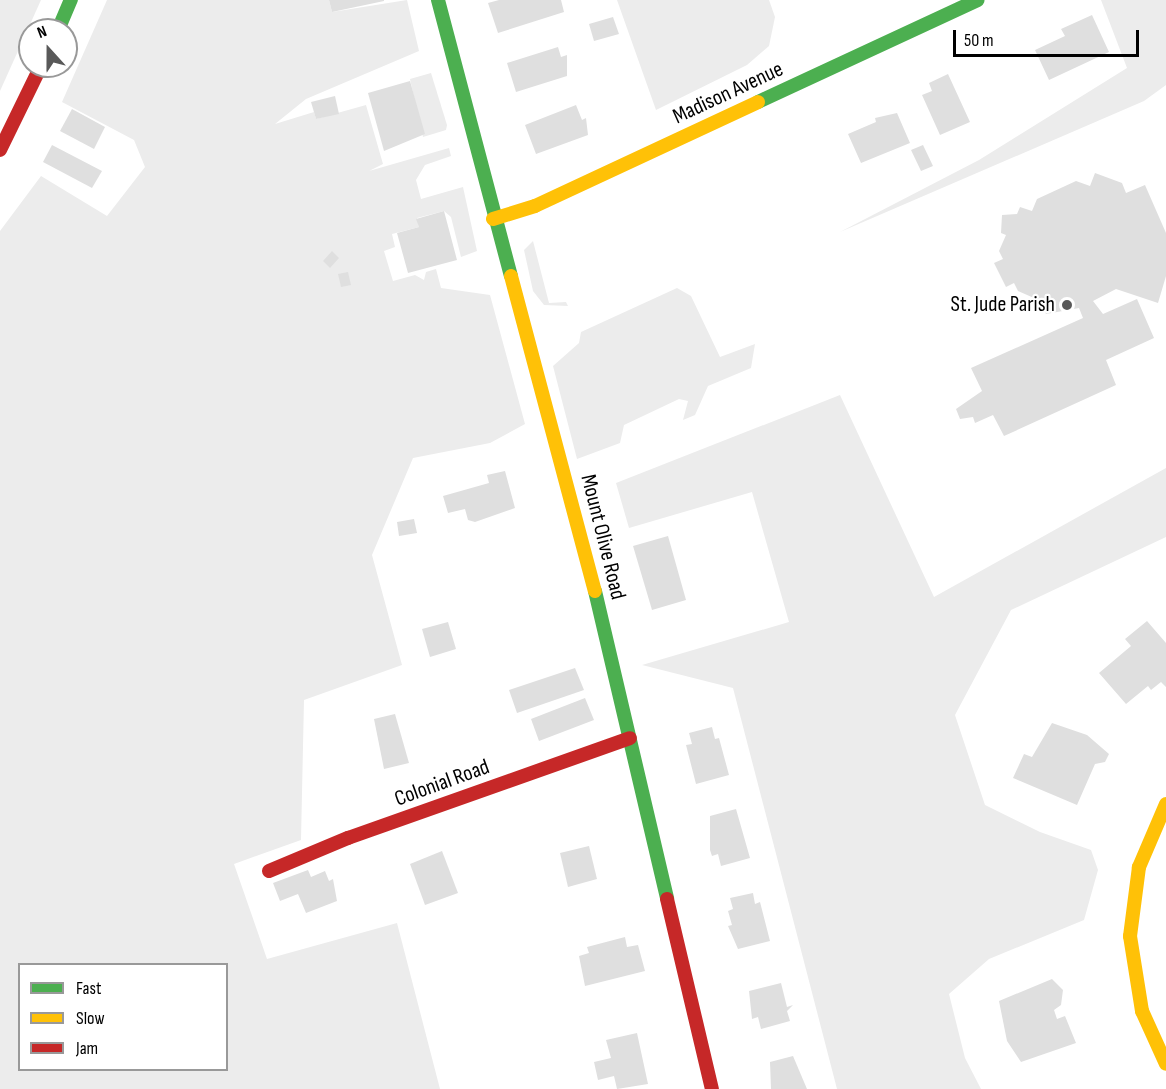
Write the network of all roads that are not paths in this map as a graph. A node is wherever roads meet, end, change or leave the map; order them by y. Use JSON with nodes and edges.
{"nodes":[{"id":1,"x":71,"y":0,"type":"edge"},
{"id":2,"x":438,"y":0,"type":"edge"},
{"id":3,"x":978,"y":0,"type":"edge"},
{"id":4,"x":63,"y":18,"type":"edge"},
{"id":5,"x":35,"y":78,"type":"edge"},
{"id":6,"x":0,"y":150,"type":"edge"},
{"id":7,"x":493,"y":219,"type":"junction"},
{"id":8,"x":630,"y":738,"type":"junction"},
{"id":9,"x":1166,"y":804,"type":"edge"},
{"id":10,"x":269,"y":871,"type":"dead end"},
{"id":11,"x":1166,"y":1064,"type":"edge"},
{"id":12,"x":712,"y":1089,"type":"edge"}],
"edges":[{"from":1,"to":4,"type":"main road"},
{"from":2,"to":7,"type":"main road","name":"Mount Olive Road"},
{"from":3,"to":7,"type":"main road","name":"Madison Avenue"},
{"from":5,"to":6,"type":"main road"},
{"from":7,"to":8,"type":"main road","name":"Mount Olive Road"},
{"from":8,"to":10,"type":"main road","name":"Colonial Road"},
{"from":8,"to":12,"type":"main road","name":"Mount Olive Road"},
{"from":9,"to":11,"type":"main road"}]}
